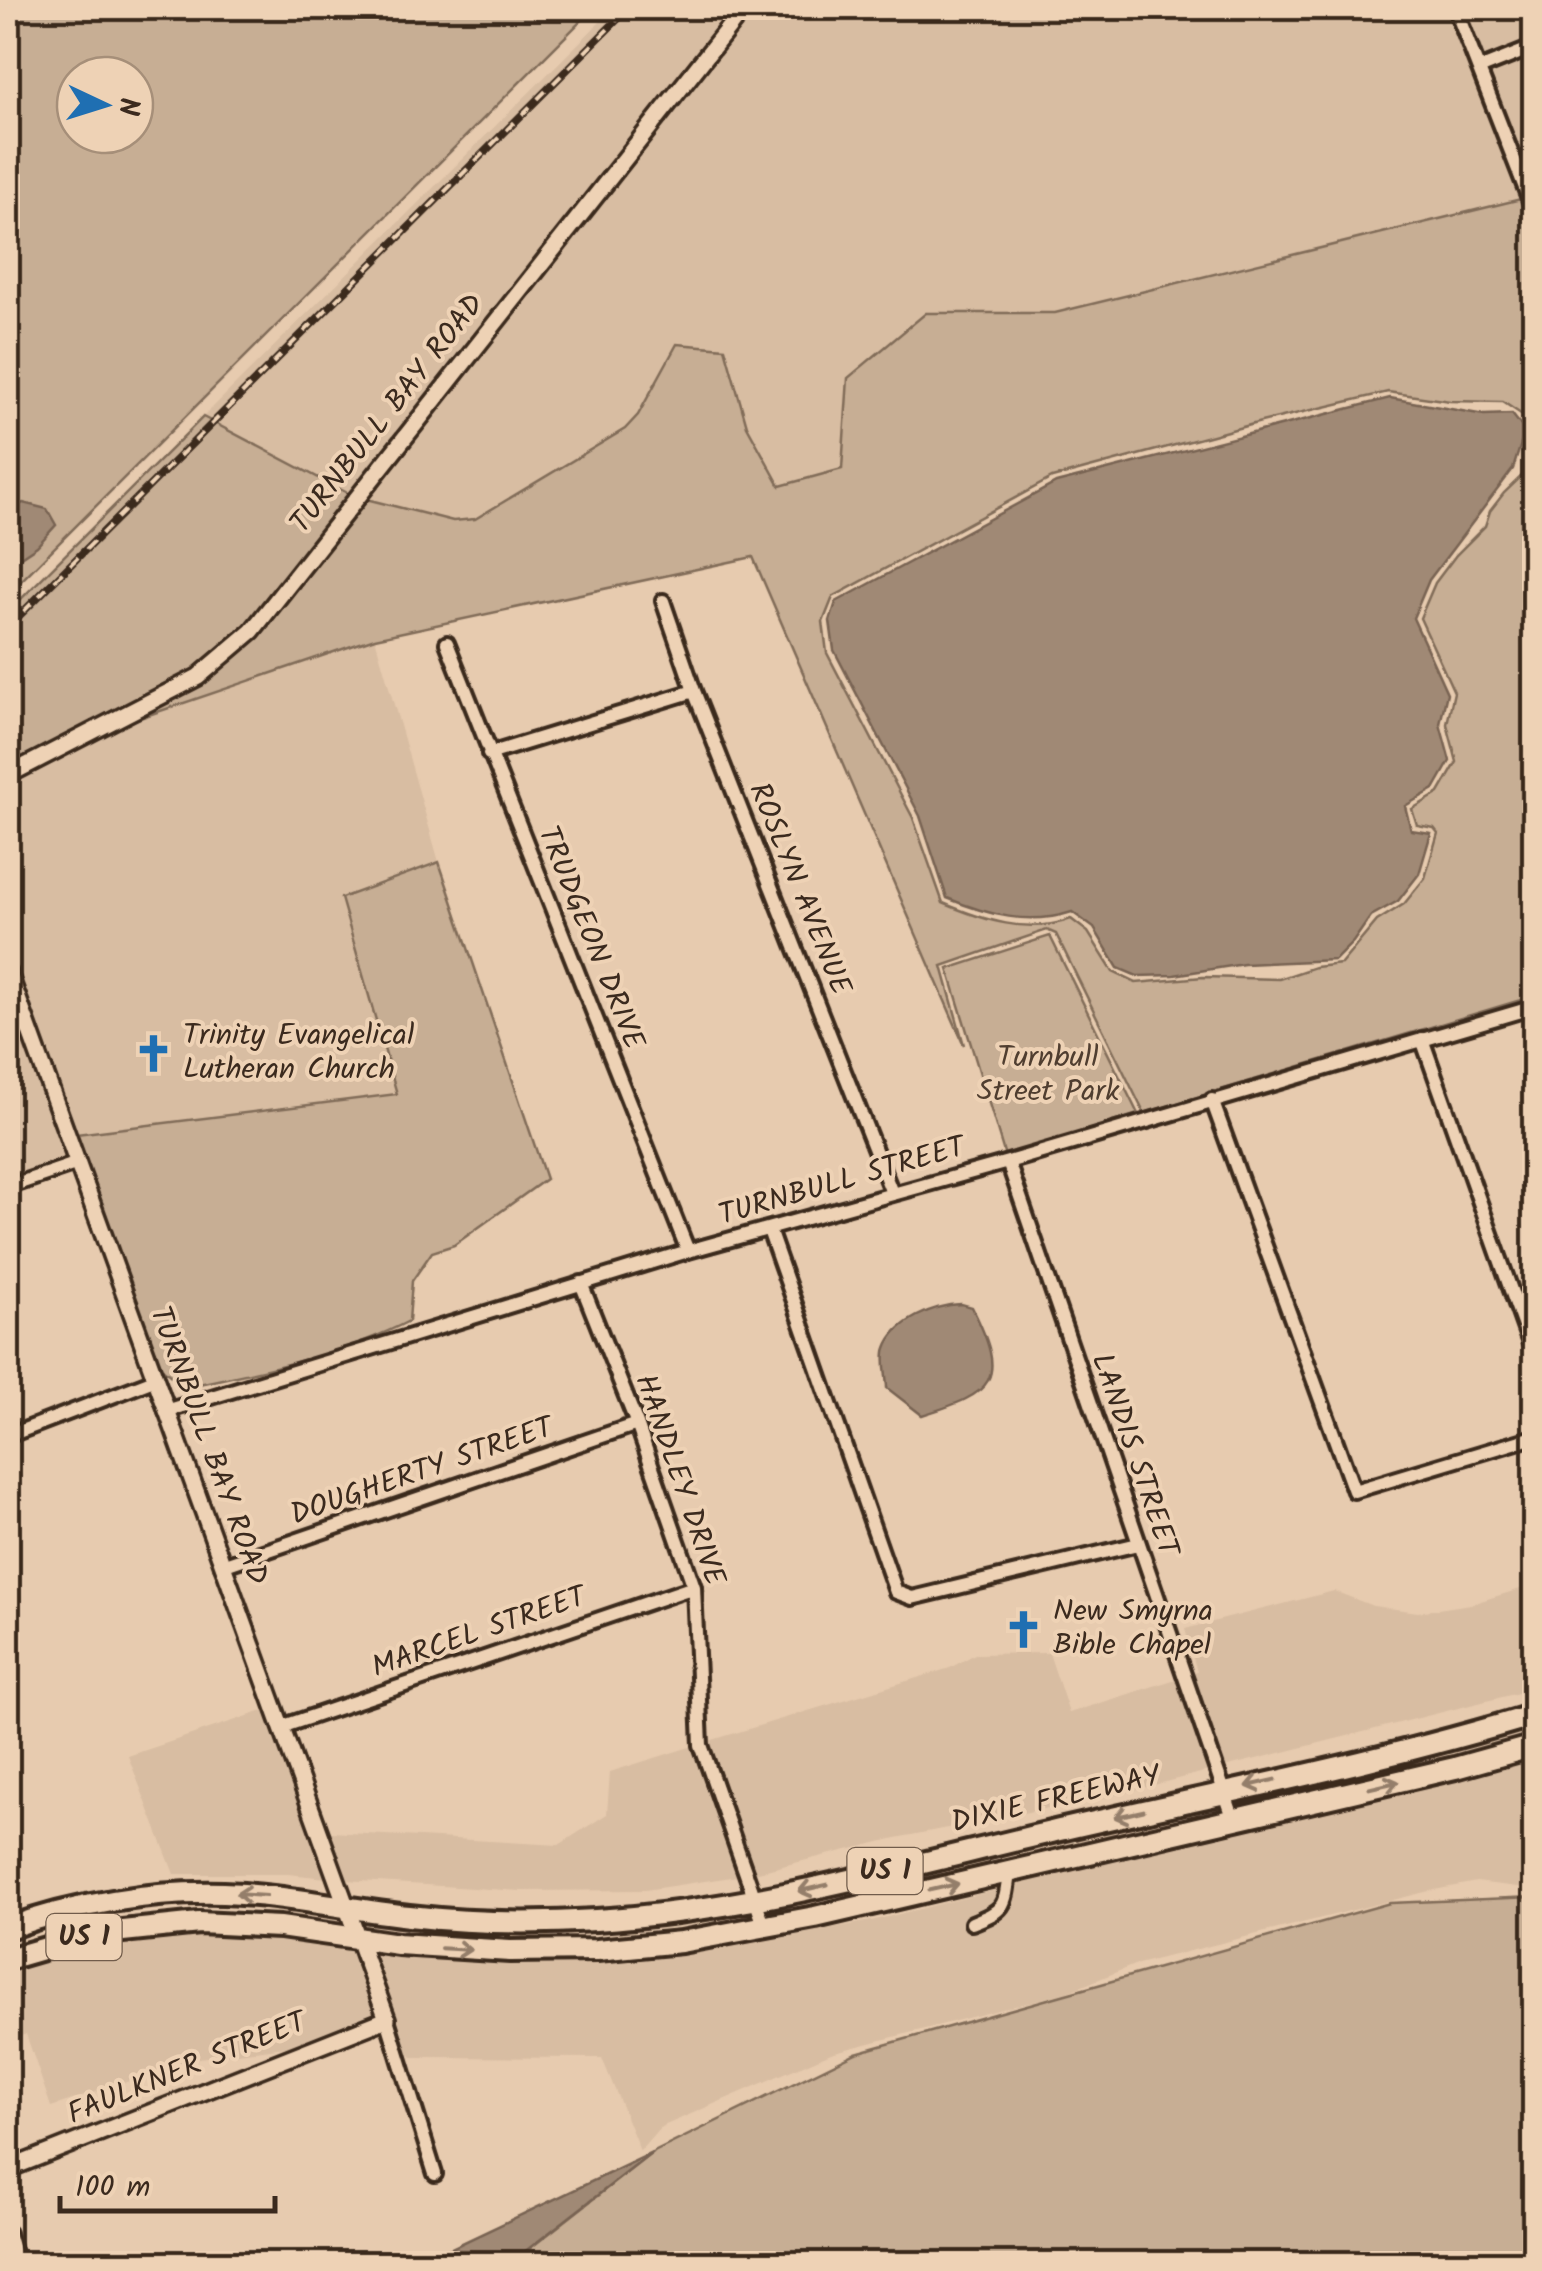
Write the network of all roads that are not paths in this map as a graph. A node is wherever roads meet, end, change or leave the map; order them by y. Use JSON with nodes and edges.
{"nodes":[{"id":1,"x":744,"y":8,"type":"edge"},
{"id":2,"x":1455,"y":8,"type":"edge"},
{"id":3,"x":1534,"y":47,"type":"edge"},
{"id":4,"x":1479,"y":69,"type":"junction"},
{"id":5,"x":1534,"y":210,"type":"edge"},
{"id":6,"x":663,"y":601,"type":"dead end"},
{"id":7,"x":446,"y":644,"type":"dead end"},
{"id":8,"x":694,"y":691,"type":"junction"},
{"id":9,"x":489,"y":754,"type":"junction"},
{"id":10,"x":8,"y":776,"type":"edge"},
{"id":11,"x":8,"y":971,"type":"edge"},
{"id":12,"x":10,"y":989,"type":"edge"},
{"id":13,"x":1534,"y":1007,"type":"edge"},
{"id":14,"x":1422,"y":1040,"type":"junction"},
{"id":15,"x":1212,"y":1100,"type":"junction"},
{"id":16,"x":1008,"y":1162,"type":"junction"},
{"id":17,"x":78,"y":1163,"type":"junction"},
{"id":18,"x":8,"y":1188,"type":"edge"},
{"id":19,"x":892,"y":1193,"type":"junction"},
{"id":20,"x":770,"y":1230,"type":"junction"},
{"id":21,"x":688,"y":1251,"type":"junction"},
{"id":22,"x":581,"y":1283,"type":"junction"},
{"id":23,"x":1534,"y":1355,"type":"edge"},
{"id":24,"x":154,"y":1380,"type":"junction"},
{"id":25,"x":166,"y":1411,"type":"junction"},
{"id":26,"x":637,"y":1424,"type":"junction"},
{"id":27,"x":8,"y":1436,"type":"edge"},
{"id":28,"x":1534,"y":1437,"type":"edge"},
{"id":29,"x":1138,"y":1544,"type":"junction"},
{"id":30,"x":222,"y":1566,"type":"junction"},
{"id":31,"x":694,"y":1587,"type":"junction"},
{"id":32,"x":1534,"y":1715,"type":"edge"},
{"id":33,"x":281,"y":1727,"type":"junction"},
{"id":34,"x":1534,"y":1746,"type":"edge"},
{"id":35,"x":1224,"y":1792,"type":"junction"},
{"id":36,"x":1234,"y":1820,"type":"junction"},
{"id":37,"x":1009,"y":1872,"type":"junction"},
{"id":38,"x":755,"y":1900,"type":"junction"},
{"id":39,"x":347,"y":1907,"type":"junction"},
{"id":40,"x":972,"y":1924,"type":"dead end"},
{"id":41,"x":8,"y":1928,"type":"edge"},
{"id":42,"x":764,"y":1928,"type":"junction"},
{"id":43,"x":359,"y":1939,"type":"junction"},
{"id":44,"x":8,"y":1959,"type":"edge"},
{"id":45,"x":388,"y":2019,"type":"junction"},
{"id":46,"x":8,"y":2169,"type":"edge"},
{"id":47,"x":435,"y":2174,"type":"dead end"},
{"id":48,"x":8,"y":2233,"type":"edge"},
{"id":49,"x":17,"y":2264,"type":"edge"}],
"edges":[{"from":1,"to":10,"type":"street","name":"TURNBULL BAY ROAD"},
{"from":2,"to":4,"type":"street"},
{"from":3,"to":4,"type":"street"},
{"from":4,"to":5,"type":"street"},
{"from":6,"to":8,"type":"street","name":"ROSLYN AVENUE"},
{"from":7,"to":9,"type":"street","name":"TRUDGEON DRIVE"},
{"from":8,"to":9,"type":"street"},
{"from":8,"to":19,"type":"street","name":"ROSLYN AVENUE"},
{"from":9,"to":21,"type":"street","name":"TRUDGEON DRIVE"},
{"from":11,"to":12,"type":"street","name":"TURNBULL BAY ROAD"},
{"from":12,"to":17,"type":"street","name":"TURNBULL BAY ROAD"},
{"from":13,"to":14,"type":"street","name":"TURNBULL STREET"},
{"from":14,"to":15,"type":"street","name":"TURNBULL STREET"},
{"from":14,"to":23,"type":"street"},
{"from":15,"to":16,"type":"street","name":"TURNBULL STREET"},
{"from":15,"to":28,"type":"street"},
{"from":16,"to":19,"type":"street","name":"TURNBULL STREET"},
{"from":16,"to":29,"type":"street","name":"LANDIS STREET"},
{"from":17,"to":18,"type":"street"},
{"from":17,"to":24,"type":"street","name":"TURNBULL BAY ROAD"},
{"from":19,"to":20,"type":"street","name":"TURNBULL STREET"},
{"from":20,"to":21,"type":"street","name":"TURNBULL STREET"},
{"from":20,"to":29,"type":"street"},
{"from":21,"to":22,"type":"street","name":"TURNBULL STREET"},
{"from":22,"to":25,"type":"street","name":"TURNBULL STREET"},
{"from":22,"to":26,"type":"street","name":"HANDLEY DRIVE"},
{"from":24,"to":25,"type":"street","name":"TURNBULL BAY ROAD"},
{"from":24,"to":27,"type":"street"},
{"from":25,"to":30,"type":"street","name":"TURNBULL BAY ROAD"},
{"from":26,"to":30,"type":"street","name":"DOUGHERTY STREET"},
{"from":26,"to":31,"type":"street","name":"HANDLEY DRIVE"},
{"from":29,"to":35,"type":"street","name":"LANDIS STREET"},
{"from":30,"to":33,"type":"street","name":"TURNBULL BAY ROAD"},
{"from":31,"to":33,"type":"street","name":"MARCEL STREET"},
{"from":31,"to":38,"type":"street","name":"HANDLEY DRIVE"},
{"from":32,"to":35,"type":"main road","name":"DIXIE FREEWAY","number":"US 1","one_way":true},
{"from":33,"to":39,"type":"street","name":"TURNBULL BAY ROAD"},
{"from":36,"to":34,"type":"main road","name":"DIXIE FREEWAY","number":"US 1","one_way":true},
{"from":35,"to":36,"type":"street","name":"LANDIS STREET"},
{"from":35,"to":38,"type":"main road","name":"DIXIE FREEWAY","number":"US 1","one_way":true},
{"from":36,"to":37,"type":"main road","name":"DIXIE FREEWAY","number":"US 1"},
{"from":37,"to":40,"type":"street"},
{"from":42,"to":37,"type":"main road","name":"DIXIE FREEWAY","number":"US 1","one_way":true},
{"from":38,"to":39,"type":"main road","name":"DIXIE FREEWAY","number":"US 1"},
{"from":38,"to":42,"type":"street","name":"HANDLEY DRIVE"},
{"from":39,"to":41,"type":"main road","number":"US 1","one_way":true},
{"from":39,"to":43,"type":"street","name":"TURNBULL BAY ROAD"},
{"from":43,"to":42,"type":"main road","name":"DIXIE FREEWAY","number":"US 1","one_way":true},
{"from":43,"to":44,"type":"main road","number":"US 1"},
{"from":43,"to":45,"type":"street","name":"TURNBULL BAY ROAD"},
{"from":45,"to":46,"type":"street","name":"FAULKNER STREET"},
{"from":45,"to":47,"type":"street"},
{"from":48,"to":49,"type":"street"}]}
